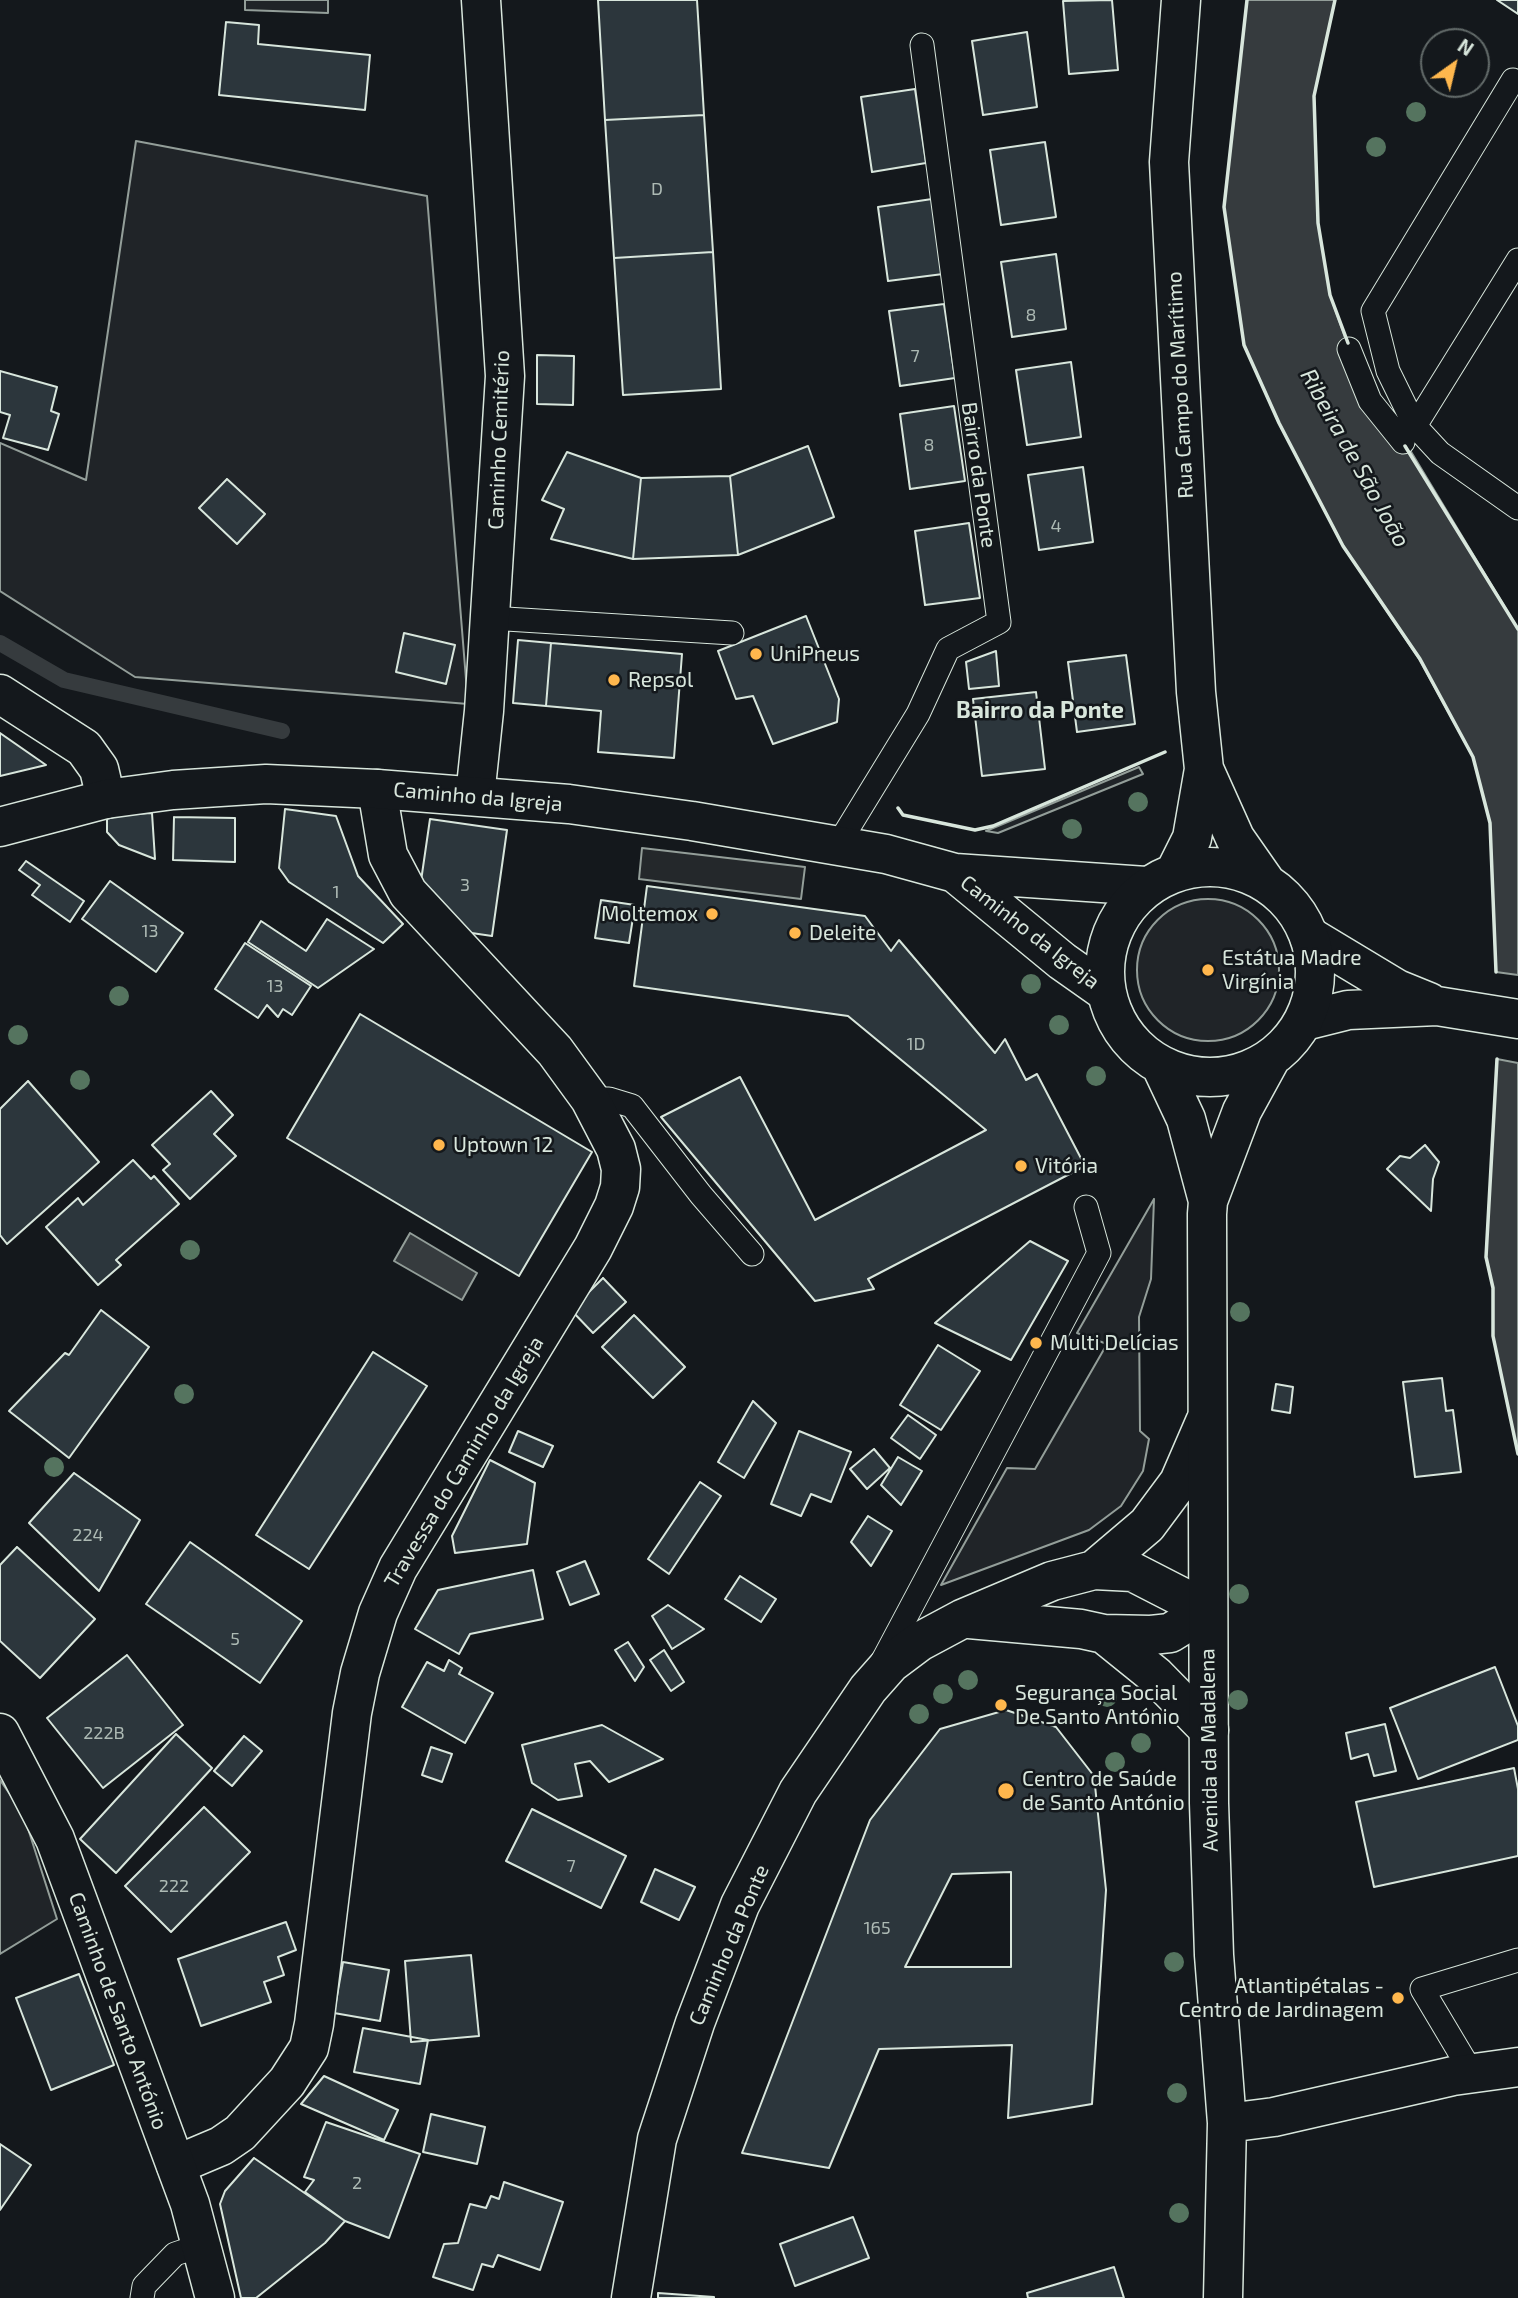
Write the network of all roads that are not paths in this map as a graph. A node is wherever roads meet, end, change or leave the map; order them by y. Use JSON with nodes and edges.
{"nodes":[{"id":1,"x":481,"y":0,"type":"edge"},
{"id":2,"x":1181,"y":0,"type":"edge"},
{"id":3,"x":922,"y":45,"type":"dead end"},
{"id":4,"x":1513,"y":80,"type":"dead end"},
{"id":5,"x":1518,"y":260,"type":"edge"},
{"id":6,"x":1349,"y":349,"type":"dead end"},
{"id":7,"x":1409,"y":434,"type":"junction"},
{"id":8,"x":1518,"y":508,"type":"edge"},
{"id":9,"x":490,"y":618,"type":"junction"},
{"id":10,"x":732,"y":633,"type":"dead end"},
{"id":11,"x":0,"y":694,"type":"edge"},
{"id":12,"x":1204,"y":769,"type":"junction"},
{"id":13,"x":377,"y":789,"type":"junction"},
{"id":14,"x":475,"y":796,"type":"junction"},
{"id":15,"x":106,"y":799,"type":"junction"},
{"id":16,"x":0,"y":827,"type":"edge"},
{"id":17,"x":836,"y":848,"type":"junction"},
{"id":18,"x":954,"y":873,"type":"junction"},
{"id":19,"x":1161,"y":879,"type":"junction"},
{"id":20,"x":1265,"y":881,"type":"junction"},
{"id":21,"x":1309,"y":936,"type":"junction"},
{"id":22,"x":1106,"y":992,"type":"junction"},
{"id":23,"x":1437,"y":1006,"type":"junction"},
{"id":24,"x":1518,"y":1019,"type":"edge"},
{"id":25,"x":1304,"y":1021,"type":"junction"},
{"id":26,"x":1271,"y":1058,"type":"junction"},
{"id":27,"x":1161,"y":1066,"type":"junction"},
{"id":28,"x":590,"y":1099,"type":"junction"},
{"id":29,"x":1208,"y":1201,"type":"junction"},
{"id":30,"x":1086,"y":1207,"type":"dead end"},
{"id":31,"x":752,"y":1254,"type":"dead end"},
{"id":32,"x":1205,"y":1422,"type":"junction"},
{"id":33,"x":1094,"y":1570,"type":"junction"},
{"id":34,"x":1207,"y":1610,"type":"junction"},
{"id":35,"x":962,"y":1619,"type":"junction"},
{"id":36,"x":1104,"y":1634,"type":"junction"},
{"id":37,"x":867,"y":1689,"type":"junction"},
{"id":38,"x":1209,"y":1730,"type":"junction"},
{"id":39,"x":0,"y":1733,"type":"edge"},
{"id":40,"x":1518,"y":1960,"type":"edge"},
{"id":41,"x":1518,"y":2067,"type":"edge"},
{"id":42,"x":1472,"y":2073,"type":"junction"},
{"id":43,"x":1227,"y":2123,"type":"junction"},
{"id":44,"x":176,"y":2165,"type":"junction"},
{"id":45,"x":202,"y":2245,"type":"junction"},
{"id":46,"x":142,"y":2298,"type":"edge"},
{"id":47,"x":215,"y":2298,"type":"edge"},
{"id":48,"x":631,"y":2298,"type":"edge"},
{"id":49,"x":1223,"y":2298,"type":"edge"}],
"edges":[{"from":1,"to":9,"type":"street","name":"Caminho Cemitério"},
{"from":2,"to":12,"type":"street","name":"Rua Campo do Marítimo"},
{"from":3,"to":17,"type":"lane","name":"Bairro da Ponte"},
{"from":4,"to":7,"type":"lane"},
{"from":5,"to":7,"type":"lane"},
{"from":6,"to":7,"type":"lane"},
{"from":7,"to":8,"type":"lane"},
{"from":9,"to":10,"type":"lane"},
{"from":9,"to":14,"type":"street","name":"Caminho Cemitério"},
{"from":11,"to":15,"type":"street"},
{"from":12,"to":19,"type":"street","name":"Rua Campo do Marítimo"},
{"from":12,"to":20,"type":"street","name":"Rua Campo do Marítimo"},
{"from":13,"to":14,"type":"street","name":"Caminho da Igreja"},
{"from":13,"to":15,"type":"street","name":"Caminho da Igreja"},
{"from":13,"to":28,"type":"street","name":"Travessa do Caminho da Igreja"},
{"from":14,"to":17,"type":"street","name":"Caminho da Igreja"},
{"from":15,"to":16,"type":"street","name":"Caminho da Igreja"},
{"from":17,"to":18,"type":"street","name":"Caminho da Igreja"},
{"from":18,"to":19,"type":"street","name":"Caminho da Igreja"},
{"from":18,"to":22,"type":"street","name":"Caminho da Igreja"},
{"from":19,"to":20,"type":"street"},
{"from":19,"to":22,"type":"street"},
{"from":20,"to":21,"type":"street"},
{"from":21,"to":23,"type":"street"},
{"from":21,"to":25,"type":"street"},
{"from":22,"to":27,"type":"street"},
{"from":23,"to":24,"type":"street"},
{"from":23,"to":25,"type":"street"},
{"from":25,"to":26,"type":"street"},
{"from":26,"to":27,"type":"street"},
{"from":26,"to":29,"type":"street","name":"Avenida da Madalena"},
{"from":27,"to":29,"type":"street","name":"Avenida da Madalena"},
{"from":28,"to":31,"type":"lane"},
{"from":28,"to":44,"type":"street","name":"Travessa do Caminho da Igreja"},
{"from":29,"to":32,"type":"street","name":"Avenida da Madalena"},
{"from":30,"to":37,"type":"lane"},
{"from":32,"to":33,"type":"street","name":"Caminho da Ponte"},
{"from":32,"to":34,"type":"street","name":"Avenida da Madalena"},
{"from":33,"to":34,"type":"street","name":"Caminho da Ponte"},
{"from":33,"to":35,"type":"street","name":"Caminho da Ponte"},
{"from":34,"to":36,"type":"street"},
{"from":34,"to":38,"type":"street","name":"Avenida da Madalena"},
{"from":35,"to":36,"type":"street"},
{"from":35,"to":37,"type":"street","name":"Caminho da Ponte"},
{"from":36,"to":38,"type":"street"},
{"from":37,"to":48,"type":"street","name":"Caminho da Ponte"},
{"from":38,"to":43,"type":"street","name":"Avenida da Madalena"},
{"from":39,"to":44,"type":"street","name":"Caminho de Santo António"},
{"from":40,"to":42,"type":"lane"},
{"from":41,"to":42,"type":"street"},
{"from":42,"to":43,"type":"street"},
{"from":43,"to":49,"type":"street","name":"Avenida da Madalena"},
{"from":44,"to":45,"type":"street","name":"Caminho de Santo António"},
{"from":45,"to":46,"type":"lane"},
{"from":45,"to":47,"type":"street","name":"Caminho de Santo António"}]}
